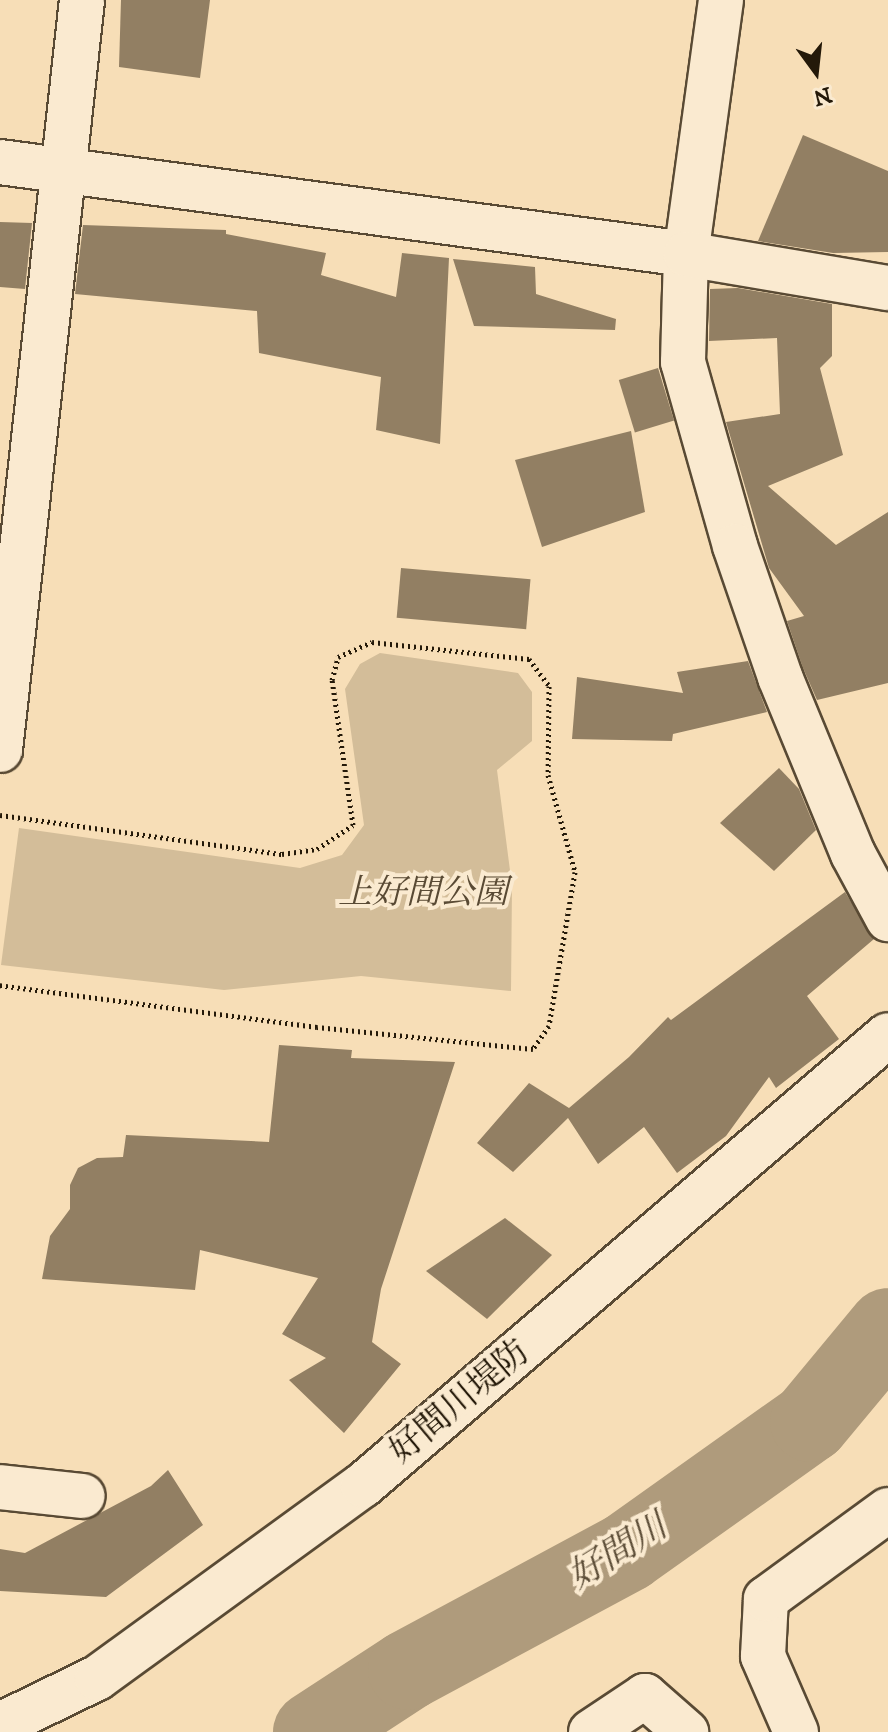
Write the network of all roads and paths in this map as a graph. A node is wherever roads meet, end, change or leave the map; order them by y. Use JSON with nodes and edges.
{"nodes":[{"id":1,"x":82,"y":0,"type":"edge"},
{"id":2,"x":721,"y":0,"type":"edge"},
{"id":3,"x":0,"y":162,"type":"edge"},
{"id":4,"x":65,"y":170,"type":"junction"},
{"id":5,"x":686,"y":254,"type":"junction"},
{"id":6,"x":888,"y":288,"type":"edge"},
{"id":7,"x":4,"y":689,"type":"edge"},
{"id":8,"x":0,"y":750,"type":"edge"},
{"id":9,"x":0,"y":815,"type":"edge"},
{"id":10,"x":888,"y":919,"type":"edge"},
{"id":11,"x":0,"y":985,"type":"edge"},
{"id":12,"x":888,"y":1035,"type":"edge"},
{"id":13,"x":0,"y":1487,"type":"edge"},
{"id":14,"x":83,"y":1496,"type":"dead end"},
{"id":15,"x":888,"y":1510,"type":"edge"},
{"id":16,"x":0,"y":1725,"type":"edge"},
{"id":17,"x":591,"y":1732,"type":"edge"},
{"id":18,"x":686,"y":1732,"type":"edge"},
{"id":19,"x":796,"y":1732,"type":"edge"}],
"edges":[{"from":1,"to":4,"type":"street"},
{"from":2,"to":5,"type":"street"},
{"from":3,"to":4,"type":"street"},
{"from":4,"to":5,"type":"street"},
{"from":4,"to":7,"type":"street"},
{"from":5,"to":6,"type":"street"},
{"from":5,"to":10,"type":"street"},
{"from":7,"to":8,"type":"street"},
{"from":9,"to":11,"type":"path"},
{"from":12,"to":16,"type":"street","name":"好間川堤防"},
{"from":13,"to":14,"type":"street"},
{"from":15,"to":19,"type":"street"},
{"from":17,"to":18,"type":"street"}]}
